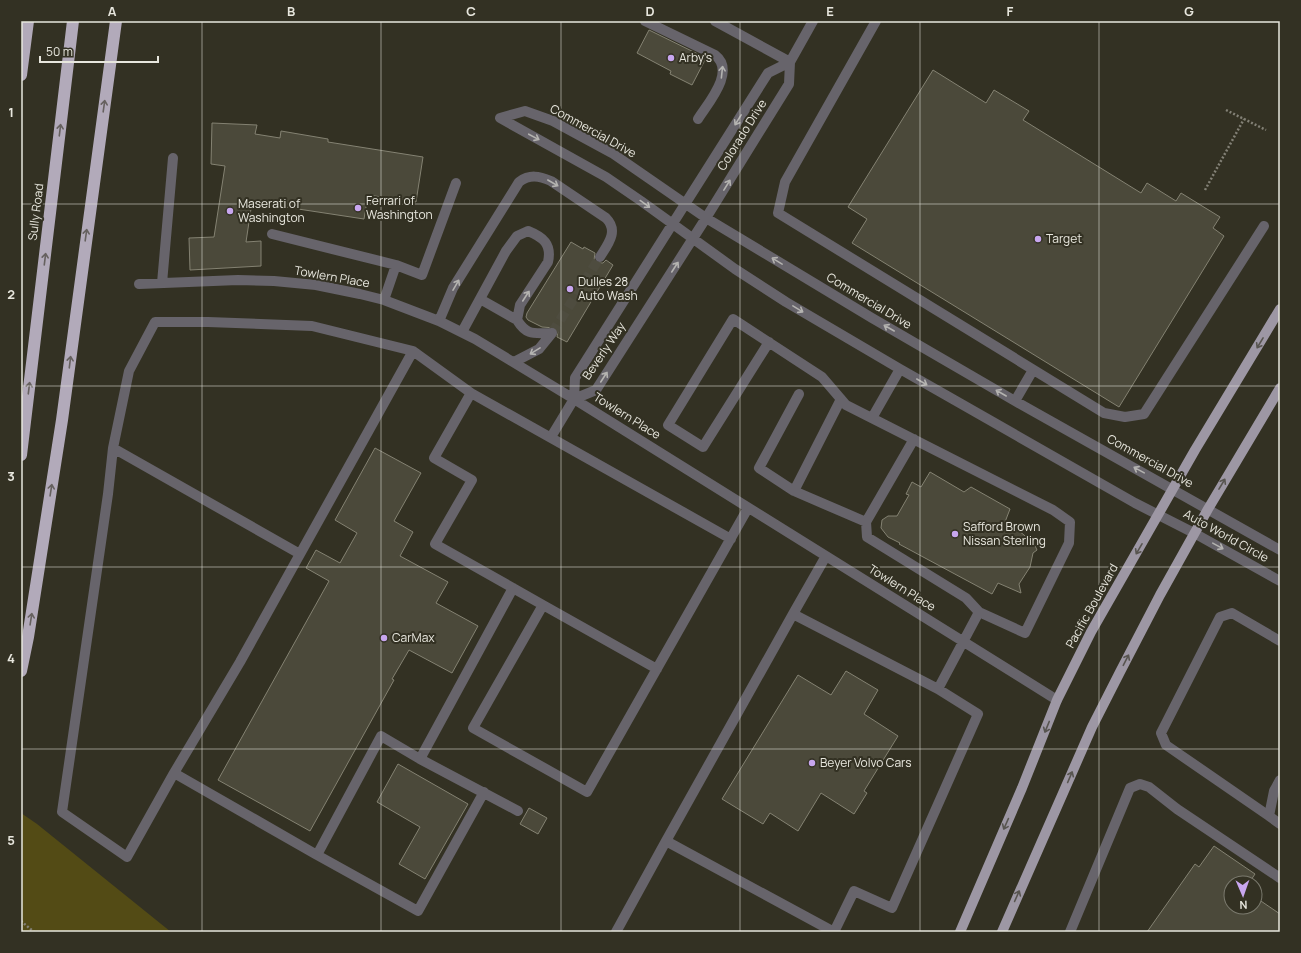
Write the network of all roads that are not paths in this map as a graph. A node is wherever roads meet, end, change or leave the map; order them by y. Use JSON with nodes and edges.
{"nodes":[{"id":1,"x":28,"y":21,"type":"edge"},
{"id":2,"x":73,"y":21,"type":"edge"},
{"id":3,"x":116,"y":21,"type":"edge"},
{"id":4,"x":645,"y":21,"type":"edge"},
{"id":5,"x":715,"y":21,"type":"edge"},
{"id":6,"x":813,"y":21,"type":"edge"},
{"id":7,"x":876,"y":21,"type":"edge"},
{"id":8,"x":790,"y":62,"type":"junction"},
{"id":9,"x":21,"y":75,"type":"edge"},
{"id":10,"x":698,"y":118,"type":"dead end"},
{"id":11,"x":173,"y":158,"type":"dead end"},
{"id":12,"x":456,"y":184,"type":"dead end"},
{"id":13,"x":685,"y":203,"type":"junction"},
{"id":14,"x":706,"y":218,"type":"junction"},
{"id":15,"x":672,"y":224,"type":"junction"},
{"id":16,"x":1264,"y":226,"type":"dead end"},
{"id":17,"x":272,"y":234,"type":"dead end"},
{"id":18,"x":692,"y":240,"type":"junction"},
{"id":19,"x":600,"y":257,"type":"tunnel mouth"},
{"id":20,"x":396,"y":265,"type":"junction"},
{"id":21,"x":162,"y":283,"type":"junction"},
{"id":22,"x":139,"y":284,"type":"dead end"},
{"id":23,"x":480,"y":299,"type":"junction"},
{"id":24,"x":384,"y":300,"type":"junction"},
{"id":25,"x":1280,"y":309,"type":"edge"},
{"id":26,"x":439,"y":320,"type":"junction"},
{"id":27,"x":517,"y":320,"type":"junction"},
{"id":28,"x":462,"y":332,"type":"junction"},
{"id":29,"x":769,"y":342,"type":"junction"},
{"id":30,"x":413,"y":351,"type":"junction"},
{"id":31,"x":514,"y":362,"type":"junction"},
{"id":32,"x":900,"y":370,"type":"junction"},
{"id":33,"x":1033,"y":370,"type":"junction"},
{"id":34,"x":1280,"y":388,"type":"edge"},
{"id":35,"x":471,"y":393,"type":"junction"},
{"id":36,"x":799,"y":394,"type":"dead end"},
{"id":37,"x":574,"y":399,"type":"junction"},
{"id":38,"x":841,"y":399,"type":"junction"},
{"id":39,"x":1015,"y":401,"type":"junction"},
{"id":40,"x":872,"y":418,"type":"junction"},
{"id":41,"x":551,"y":437,"type":"junction"},
{"id":42,"x":914,"y":439,"type":"junction"},
{"id":43,"x":113,"y":448,"type":"junction"},
{"id":44,"x":21,"y":455,"type":"edge"},
{"id":45,"x":1173,"y":489,"type":"junction"},
{"id":46,"x":794,"y":491,"type":"junction"},
{"id":47,"x":748,"y":508,"type":"junction"},
{"id":48,"x":1208,"y":508,"type":"junction"},
{"id":49,"x":1159,"y":515,"type":"junction"},
{"id":50,"x":866,"y":522,"type":"junction"},
{"id":51,"x":1194,"y":533,"type":"junction"},
{"id":52,"x":731,"y":538,"type":"junction"},
{"id":53,"x":1280,"y":550,"type":"edge"},
{"id":54,"x":300,"y":554,"type":"junction"},
{"id":55,"x":826,"y":556,"type":"junction"},
{"id":56,"x":1280,"y":581,"type":"edge"},
{"id":57,"x":513,"y":588,"type":"junction"},
{"id":58,"x":543,"y":605,"type":"junction"},
{"id":59,"x":979,"y":612,"type":"junction"},
{"id":60,"x":793,"y":614,"type":"junction"},
{"id":61,"x":1280,"y":641,"type":"edge"},
{"id":62,"x":963,"y":642,"type":"junction"},
{"id":63,"x":657,"y":669,"type":"junction"},
{"id":64,"x":21,"y":671,"type":"edge"},
{"id":65,"x":938,"y":689,"type":"junction"},
{"id":66,"x":1057,"y":700,"type":"junction"},
{"id":67,"x":420,"y":759,"type":"junction"},
{"id":68,"x":174,"y":773,"type":"junction"},
{"id":69,"x":1280,"y":780,"type":"edge"},
{"id":70,"x":484,"y":792,"type":"junction"},
{"id":71,"x":518,"y":811,"type":"dead end"},
{"id":72,"x":1268,"y":816,"type":"junction"},
{"id":73,"x":1280,"y":824,"type":"edge"},
{"id":74,"x":666,"y":841,"type":"junction"},
{"id":75,"x":317,"y":855,"type":"junction"},
{"id":76,"x":1280,"y":878,"type":"edge"},
{"id":77,"x":616,"y":932,"type":"edge"},
{"id":78,"x":960,"y":932,"type":"edge"},
{"id":79,"x":1002,"y":932,"type":"edge"},
{"id":80,"x":1070,"y":932,"type":"edge"}],
"edges":[{"from":1,"to":9,"type":"highway"},
{"from":44,"to":2,"type":"highway","name":"Sully Road","one_way":true},
{"from":64,"to":3,"type":"highway","one_way":true},
{"from":10,"to":4,"type":"street","one_way":true},
{"from":5,"to":8,"type":"street"},
{"from":6,"to":8,"type":"street","name":"Colorado Drive"},
{"from":7,"to":33,"type":"street"},
{"from":8,"to":13,"type":"street","name":"Colorado Drive","one_way":true},
{"from":14,"to":8,"type":"street","name":"Colorado Drive","one_way":true},
{"from":11,"to":21,"type":"street"},
{"from":12,"to":20,"type":"street"},
{"from":13,"to":14,"type":"street","name":"Commercial Drive"},
{"from":13,"to":15,"type":"street","name":"Beverly Way"},
{"from":13,"to":15,"type":"street","name":"Commercial Drive","one_way":true},
{"from":14,"to":18,"type":"street","name":"Beverly Way"},
{"from":39,"to":14,"type":"street","name":"Commercial Drive","one_way":true},
{"from":15,"to":18,"type":"street","name":"Commercial Drive"},
{"from":15,"to":37,"type":"street","name":"Beverly Way"},
{"from":16,"to":33,"type":"street"},
{"from":17,"to":20,"type":"street"},
{"from":18,"to":32,"type":"street","name":"Commercial Drive","one_way":true},
{"from":37,"to":18,"type":"street","name":"Beverly Way","one_way":true},
{"from":26,"to":19,"type":"street","one_way":true},
{"from":20,"to":24,"type":"street"},
{"from":21,"to":22,"type":"street","name":"Towlern Place"},
{"from":21,"to":24,"type":"street","name":"Towlern Place"},
{"from":23,"to":27,"type":"street"},
{"from":27,"to":23,"type":"street","one_way":true},
{"from":23,"to":28,"type":"street"},
{"from":24,"to":26,"type":"street","name":"Towlern Place"},
{"from":25,"to":45,"type":"main road","name":"Pacific Boulevard","one_way":true},
{"from":26,"to":28,"type":"street","name":"Towlern Place"},
{"from":27,"to":31,"type":"street","one_way":true},
{"from":28,"to":31,"type":"street","name":"Towlern Place"},
{"from":29,"to":29,"type":"street"},
{"from":29,"to":38,"type":"street"},
{"from":30,"to":35,"type":"street"},
{"from":30,"to":43,"type":"street"},
{"from":30,"to":54,"type":"street"},
{"from":31,"to":37,"type":"street","name":"Towlern Place"},
{"from":32,"to":40,"type":"street"},
{"from":32,"to":49,"type":"street","name":"Commercial Drive","one_way":true},
{"from":33,"to":39,"type":"street"},
{"from":48,"to":34,"type":"main road","one_way":true},
{"from":35,"to":41,"type":"street"},
{"from":35,"to":57,"type":"street"},
{"from":36,"to":46,"type":"street"},
{"from":37,"to":41,"type":"street"},
{"from":37,"to":47,"type":"street","name":"Towlern Place"},
{"from":38,"to":40,"type":"street"},
{"from":38,"to":46,"type":"street"},
{"from":45,"to":39,"type":"street","name":"Commercial Drive","one_way":true},
{"from":40,"to":42,"type":"street"},
{"from":41,"to":52,"type":"street"},
{"from":42,"to":50,"type":"street"},
{"from":42,"to":59,"type":"street"},
{"from":43,"to":54,"type":"street"},
{"from":43,"to":68,"type":"street"},
{"from":45,"to":48,"type":"street","name":"Commercial Drive"},
{"from":45,"to":49,"type":"main road","name":"Pacific Boulevard"},
{"from":46,"to":50,"type":"street"},
{"from":47,"to":52,"type":"street"},
{"from":47,"to":55,"type":"street","name":"Towlern Place"},
{"from":48,"to":51,"type":"main road"},
{"from":48,"to":53,"type":"street","name":"Auto World Circle"},
{"from":49,"to":51,"type":"street","name":"Auto World Circle"},
{"from":49,"to":66,"type":"main road","name":"Pacific Boulevard","one_way":true},
{"from":50,"to":59,"type":"street"},
{"from":51,"to":56,"type":"street","name":"Auto World Circle","one_way":true},
{"from":79,"to":51,"type":"main road","one_way":true},
{"from":52,"to":63,"type":"street"},
{"from":54,"to":68,"type":"street"},
{"from":55,"to":60,"type":"street"},
{"from":55,"to":62,"type":"street","name":"Towlern Place"},
{"from":57,"to":58,"type":"street"},
{"from":57,"to":67,"type":"street"},
{"from":58,"to":63,"type":"street"},
{"from":58,"to":63,"type":"street"},
{"from":59,"to":62,"type":"street"},
{"from":60,"to":65,"type":"street"},
{"from":60,"to":74,"type":"street"},
{"from":61,"to":72,"type":"street"},
{"from":62,"to":65,"type":"street"},
{"from":62,"to":66,"type":"street","name":"Towlern Place"},
{"from":65,"to":74,"type":"street"},
{"from":66,"to":78,"type":"main road","name":"Pacific Boulevard","one_way":true},
{"from":67,"to":70,"type":"street"},
{"from":67,"to":75,"type":"street"},
{"from":68,"to":75,"type":"street"},
{"from":69,"to":72,"type":"street"},
{"from":70,"to":71,"type":"street"},
{"from":70,"to":75,"type":"street"},
{"from":72,"to":73,"type":"street"},
{"from":74,"to":77,"type":"street"},
{"from":76,"to":80,"type":"street"}]}
